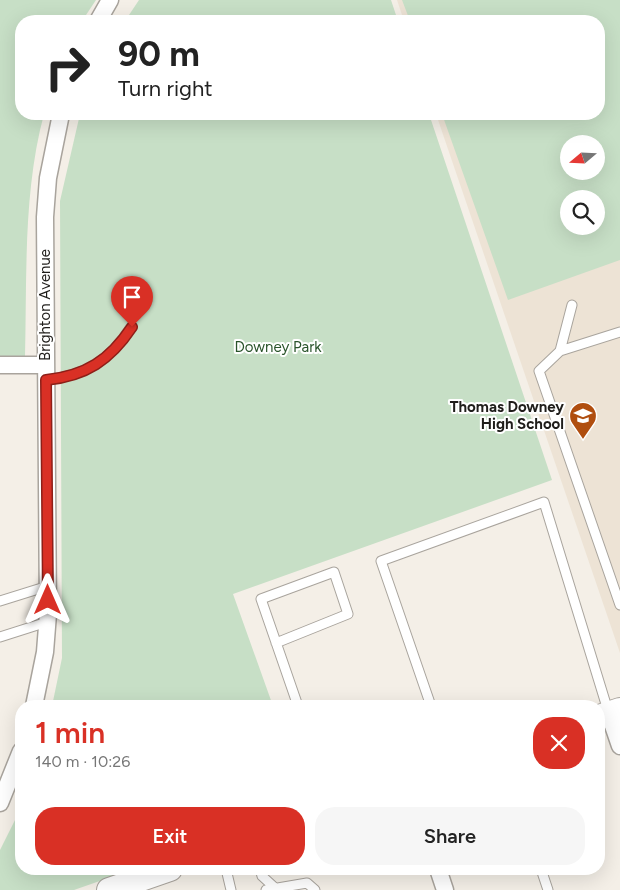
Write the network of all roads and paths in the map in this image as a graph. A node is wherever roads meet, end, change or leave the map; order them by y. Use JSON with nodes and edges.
{"nodes":[{"id":1,"x":110,"y":0,"type":"edge"},
{"id":2,"x":101,"y":15,"type":"edge"},
{"id":3,"x":60,"y":120,"type":"edge"},
{"id":4,"x":572,"y":305,"type":"dead end"},
{"id":5,"x":132,"y":327,"type":"dead end"},
{"id":6,"x":620,"y":332,"type":"edge"},
{"id":7,"x":560,"y":351,"type":"junction"},
{"id":8,"x":0,"y":365,"type":"edge"},
{"id":9,"x":46,"y":372,"type":"junction"},
{"id":10,"x":48,"y":586,"type":"junction"},
{"id":11,"x":0,"y":600,"type":"edge"},
{"id":12,"x":620,"y":605,"type":"edge"},
{"id":13,"x":47,"y":622,"type":"junction"},
{"id":14,"x":0,"y":637,"type":"edge"},
{"id":15,"x":276,"y":643,"type":"junction"},
{"id":16,"x":35,"y":700,"type":"edge"},
{"id":17,"x":296,"y":700,"type":"edge"},
{"id":18,"x":428,"y":700,"type":"edge"},
{"id":19,"x":605,"y":700,"type":"edge"},
{"id":20,"x":605,"y":701,"type":"edge"},
{"id":21,"x":609,"y":714,"type":"edge"},
{"id":22,"x":620,"y":746,"type":"edge"},
{"id":23,"x":15,"y":765,"type":"edge"},
{"id":24,"x":0,"y":803,"type":"edge"},
{"id":25,"x":153,"y":875,"type":"edge"},
{"id":26,"x":227,"y":875,"type":"edge"},
{"id":27,"x":262,"y":875,"type":"edge"},
{"id":28,"x":440,"y":875,"type":"edge"},
{"id":29,"x":543,"y":875,"type":"edge"},
{"id":30,"x":270,"y":888,"type":"edge"},
{"id":31,"x":109,"y":890,"type":"edge"},
{"id":32,"x":231,"y":890,"type":"edge"},
{"id":33,"x":314,"y":890,"type":"edge"},
{"id":34,"x":445,"y":890,"type":"edge"},
{"id":35,"x":548,"y":890,"type":"edge"}],
"edges":[{"from":1,"to":2,"type":"street"},
{"from":3,"to":9,"type":"street","name":"Brighton Avenue"},
{"from":4,"to":7,"type":"lane"},
{"from":5,"to":9,"type":"lane"},
{"from":6,"to":7,"type":"lane"},
{"from":7,"to":12,"type":"lane"},
{"from":8,"to":9,"type":"street"},
{"from":9,"to":10,"type":"street","name":"Brighton Avenue"},
{"from":10,"to":11,"type":"lane"},
{"from":10,"to":13,"type":"street","name":"Brighton Avenue"},
{"from":13,"to":14,"type":"lane"},
{"from":13,"to":16,"type":"street","name":"Brighton Avenue"},
{"from":15,"to":15,"type":"lane"},
{"from":15,"to":17,"type":"lane"},
{"from":18,"to":19,"type":"lane"},
{"from":20,"to":21,"type":"lane"},
{"from":21,"to":22,"type":"street"},
{"from":23,"to":24,"type":"street"},
{"from":25,"to":31,"type":"main road"},
{"from":26,"to":32,"type":"lane"},
{"from":27,"to":30,"type":"lane"},
{"from":28,"to":34,"type":"street"},
{"from":29,"to":35,"type":"lane"},
{"from":30,"to":33,"type":"lane"}]}
